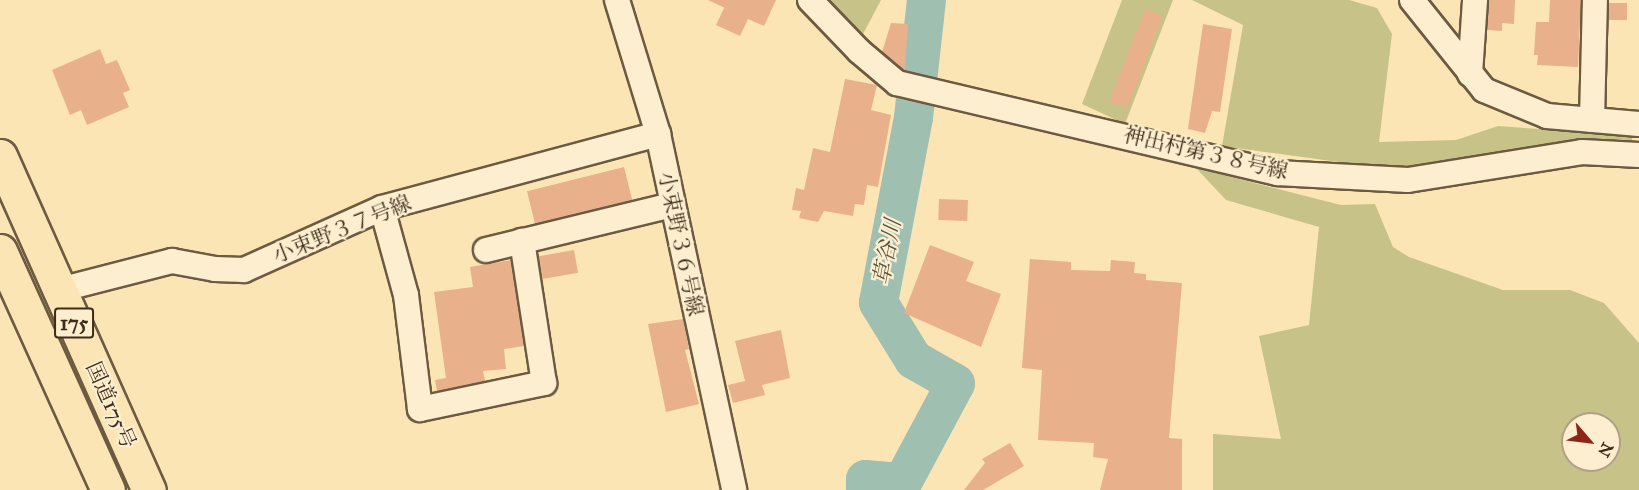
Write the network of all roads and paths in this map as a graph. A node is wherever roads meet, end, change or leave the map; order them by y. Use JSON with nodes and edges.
{"nodes":[{"id":1,"x":617,"y":0,"type":"edge"},
{"id":2,"x":810,"y":0,"type":"edge"},
{"id":3,"x":1412,"y":0,"type":"edge"},
{"id":4,"x":1475,"y":0,"type":"edge"},
{"id":5,"x":1595,"y":0,"type":"edge"},
{"id":6,"x":1470,"y":74,"type":"junction"},
{"id":7,"x":1592,"y":120,"type":"junction"},
{"id":8,"x":1639,"y":124,"type":"edge"},
{"id":9,"x":658,"y":134,"type":"junction"},
{"id":10,"x":1639,"y":155,"type":"edge"},
{"id":11,"x":0,"y":156,"type":"edge"},
{"id":12,"x":672,"y":205,"type":"junction"},
{"id":13,"x":382,"y":208,"type":"junction"},
{"id":14,"x":522,"y":241,"type":"junction"},
{"id":15,"x":486,"y":249,"type":"dead end"},
{"id":16,"x":0,"y":251,"type":"edge"},
{"id":17,"x":60,"y":290,"type":"junction"},
{"id":18,"x":108,"y":490,"type":"edge"},
{"id":19,"x":149,"y":490,"type":"edge"},
{"id":20,"x":735,"y":490,"type":"edge"}],
"edges":[{"from":1,"to":9,"type":"street","name":"小束野３６号線"},
{"from":2,"to":10,"type":"street","name":"神出村第３８号線"},
{"from":3,"to":6,"type":"street"},
{"from":4,"to":6,"type":"street"},
{"from":5,"to":7,"type":"street"},
{"from":6,"to":7,"type":"street"},
{"from":7,"to":8,"type":"street"},
{"from":9,"to":12,"type":"street","name":"小束野３６号線"},
{"from":9,"to":13,"type":"street","name":"小束野３７号線"},
{"from":11,"to":17,"type":"highway","name":"国道175号","number":"175"},
{"from":12,"to":14,"type":"street"},
{"from":12,"to":20,"type":"street","name":"小束野３６号線"},
{"from":13,"to":14,"type":"street"},
{"from":13,"to":17,"type":"street","name":"小束野３７号線"},
{"from":14,"to":15,"type":"street"},
{"from":16,"to":18,"type":"highway","name":"国道175号","number":"175"},
{"from":17,"to":19,"type":"highway","name":"国道175号","number":"175"}]}
